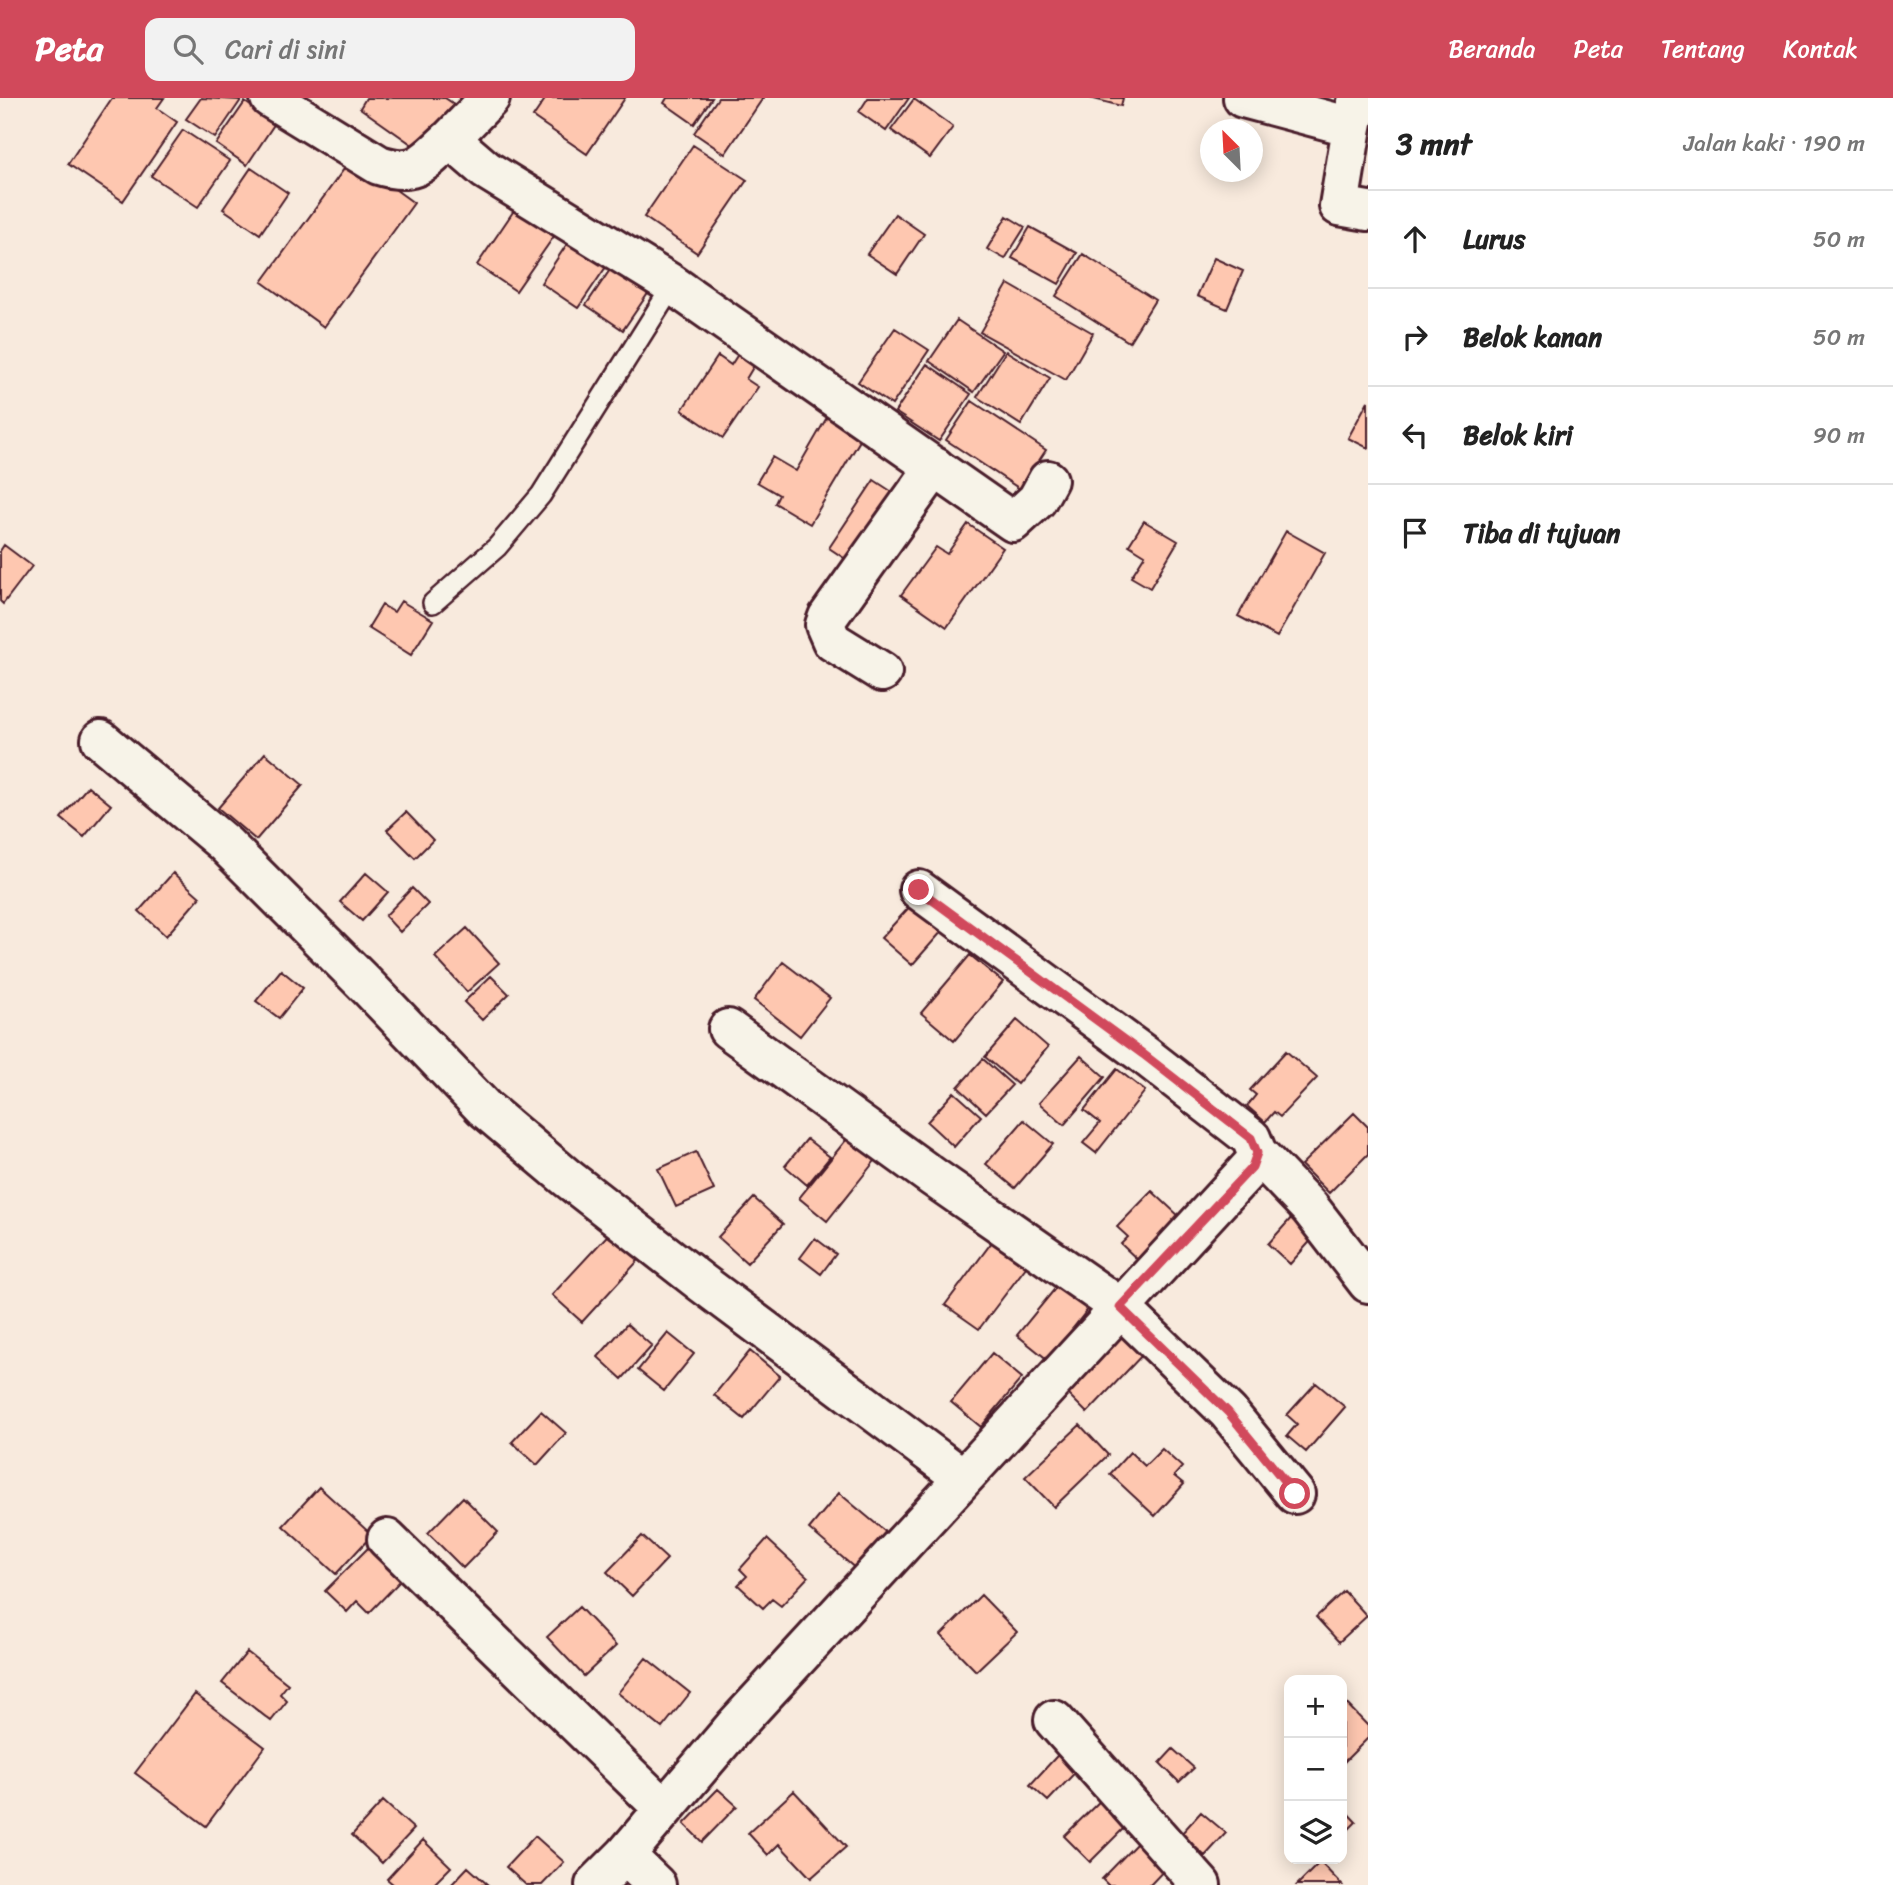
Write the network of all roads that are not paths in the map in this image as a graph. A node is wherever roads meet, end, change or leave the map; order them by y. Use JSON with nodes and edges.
{"nodes":[{"id":1,"x":270,"y":98,"type":"edge"},
{"id":2,"x":490,"y":98,"type":"edge"},
{"id":3,"x":1243,"y":98,"type":"edge"},
{"id":4,"x":1360,"y":115,"type":"edge"},
{"id":5,"x":450,"y":139,"type":"junction"},
{"id":6,"x":1368,"y":211,"type":"edge"},
{"id":7,"x":673,"y":285,"type":"junction"},
{"id":8,"x":935,"y":467,"type":"junction"},
{"id":9,"x":1048,"y":480,"type":"dead end"},
{"id":10,"x":433,"y":603,"type":"dead end"},
{"id":11,"x":882,"y":672,"type":"dead end"},
{"id":12,"x":101,"y":740,"type":"dead end"},
{"id":13,"x":919,"y":890,"type":"dead end"},
{"id":14,"x":728,"y":1030,"type":"dead end"},
{"id":15,"x":1257,"y":1153,"type":"junction"},
{"id":16,"x":1368,"y":1283,"type":"edge"},
{"id":17,"x":1120,"y":1307,"type":"junction"},
{"id":18,"x":963,"y":1478,"type":"junction"},
{"id":19,"x":1295,"y":1494,"type":"dead end"},
{"id":20,"x":387,"y":1539,"type":"dead end"},
{"id":21,"x":1054,"y":1720,"type":"dead end"},
{"id":22,"x":664,"y":1809,"type":"junction"},
{"id":23,"x":625,"y":1855,"type":"junction"},
{"id":24,"x":595,"y":1885,"type":"edge"},
{"id":25,"x":656,"y":1885,"type":"edge"},
{"id":26,"x":1201,"y":1885,"type":"edge"}],
"edges":[{"from":1,"to":5,"type":"street"},
{"from":2,"to":5,"type":"street"},
{"from":3,"to":4,"type":"street"},
{"from":4,"to":6,"type":"street"},
{"from":5,"to":7,"type":"street"},
{"from":7,"to":8,"type":"street"},
{"from":7,"to":10,"type":"lane"},
{"from":8,"to":9,"type":"street"},
{"from":8,"to":11,"type":"street"},
{"from":12,"to":18,"type":"street"},
{"from":13,"to":15,"type":"street"},
{"from":14,"to":17,"type":"street"},
{"from":15,"to":16,"type":"street"},
{"from":15,"to":17,"type":"street"},
{"from":17,"to":18,"type":"street"},
{"from":17,"to":19,"type":"street"},
{"from":18,"to":22,"type":"street"},
{"from":20,"to":22,"type":"street"},
{"from":21,"to":26,"type":"street"},
{"from":22,"to":23,"type":"street"},
{"from":23,"to":24,"type":"street"},
{"from":23,"to":25,"type":"street"}]}
